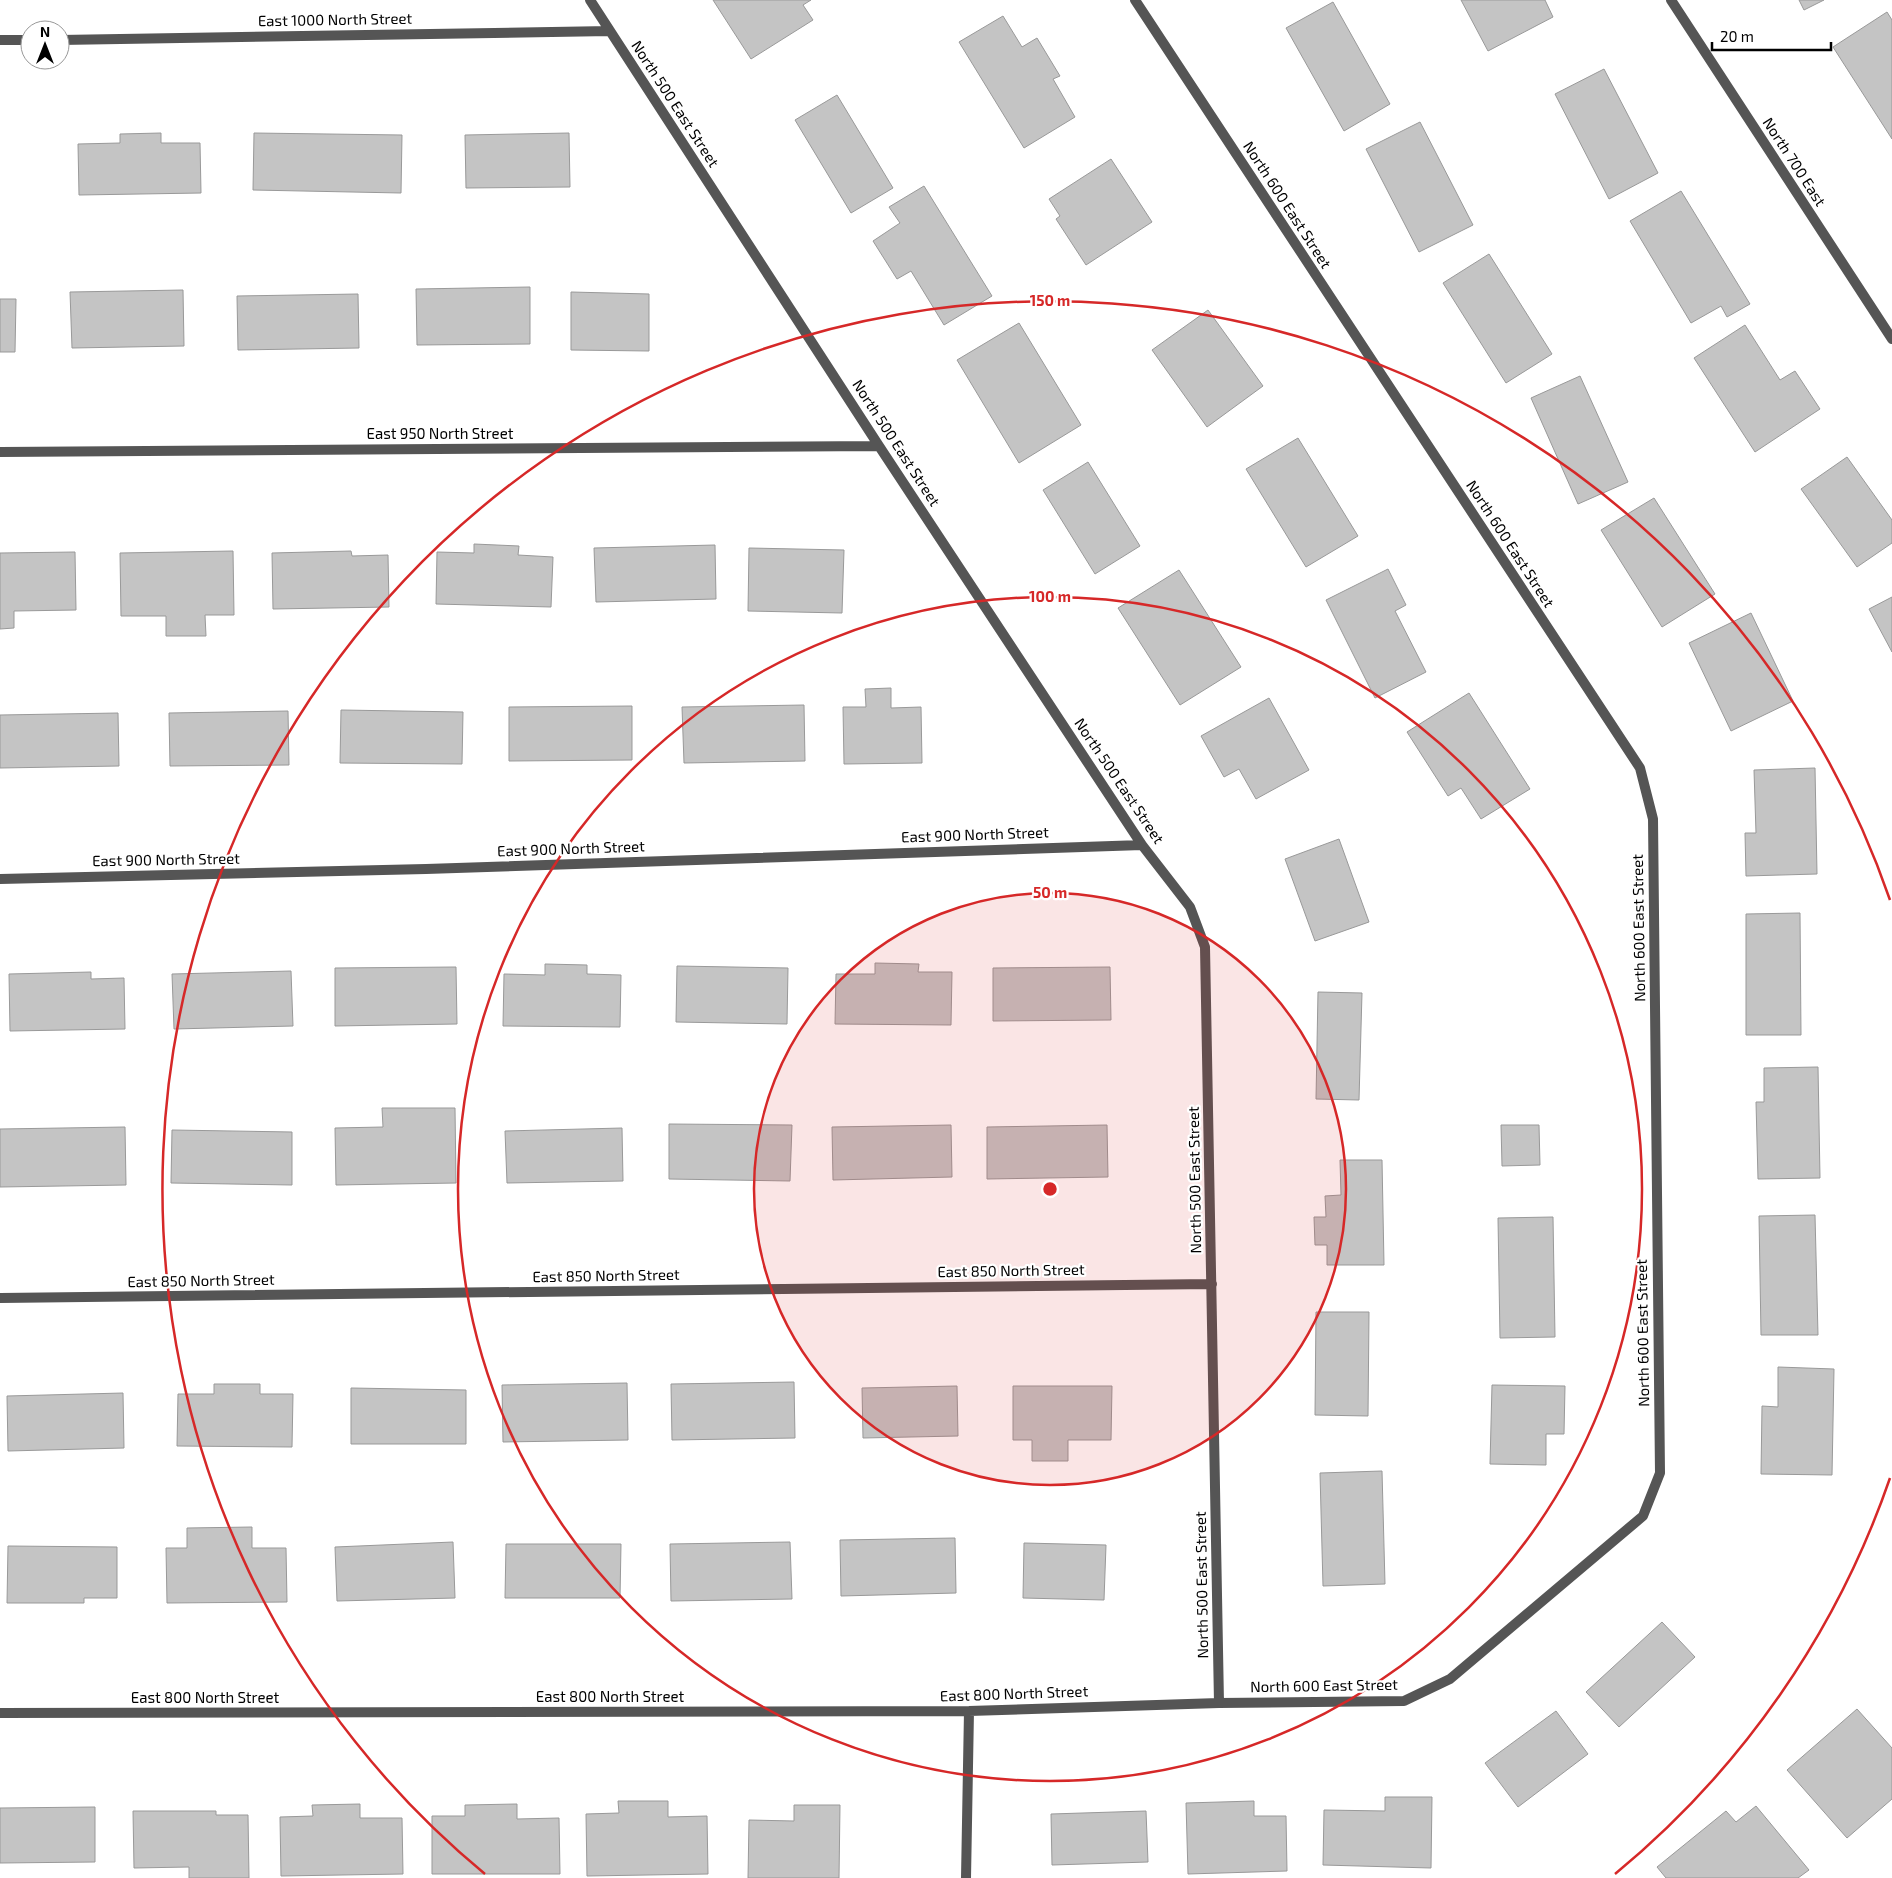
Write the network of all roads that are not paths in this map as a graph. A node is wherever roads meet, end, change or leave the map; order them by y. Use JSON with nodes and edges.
{"nodes":[{"id":1,"x":590,"y":0,"type":"edge"},
{"id":2,"x":1135,"y":0,"type":"edge"},
{"id":3,"x":1671,"y":0,"type":"edge"},
{"id":4,"x":610,"y":32,"type":"junction"},
{"id":5,"x":0,"y":40,"type":"edge"},
{"id":6,"x":20,"y":40,"type":"edge"},
{"id":7,"x":70,"y":40,"type":"edge"},
{"id":8,"x":1892,"y":339,"type":"edge"},
{"id":9,"x":879,"y":446,"type":"junction"},
{"id":10,"x":0,"y":452,"type":"edge"},
{"id":11,"x":1142,"y":845,"type":"junction"},
{"id":12,"x":0,"y":879,"type":"edge"},
{"id":13,"x":1212,"y":1284,"type":"junction"},
{"id":14,"x":0,"y":1298,"type":"edge"},
{"id":15,"x":1219,"y":1703,"type":"junction"},
{"id":16,"x":968,"y":1711,"type":"junction"},
{"id":17,"x":0,"y":1713,"type":"edge"},
{"id":18,"x":966,"y":1878,"type":"edge"}],
"edges":[{"from":1,"to":4,"type":"street","name":"North 500 East Street"},
{"from":2,"to":15,"type":"street","name":"North 600 East Street"},
{"from":3,"to":8,"type":"street","name":"North 700 East"},
{"from":4,"to":7,"type":"street","name":"East 1000 North Street"},
{"from":4,"to":9,"type":"street","name":"North 500 East Street"},
{"from":5,"to":6,"type":"street"},
{"from":9,"to":10,"type":"street","name":"East 950 North Street"},
{"from":9,"to":11,"type":"street","name":"North 500 East Street"},
{"from":11,"to":12,"type":"street","name":"East 900 North Street"},
{"from":11,"to":13,"type":"street","name":"North 500 East Street"},
{"from":13,"to":14,"type":"street","name":"East 850 North Street"},
{"from":13,"to":15,"type":"street","name":"North 500 East Street"},
{"from":15,"to":16,"type":"street","name":"East 800 North Street"},
{"from":16,"to":17,"type":"street","name":"East 800 North Street"},
{"from":16,"to":18,"type":"street"}]}
